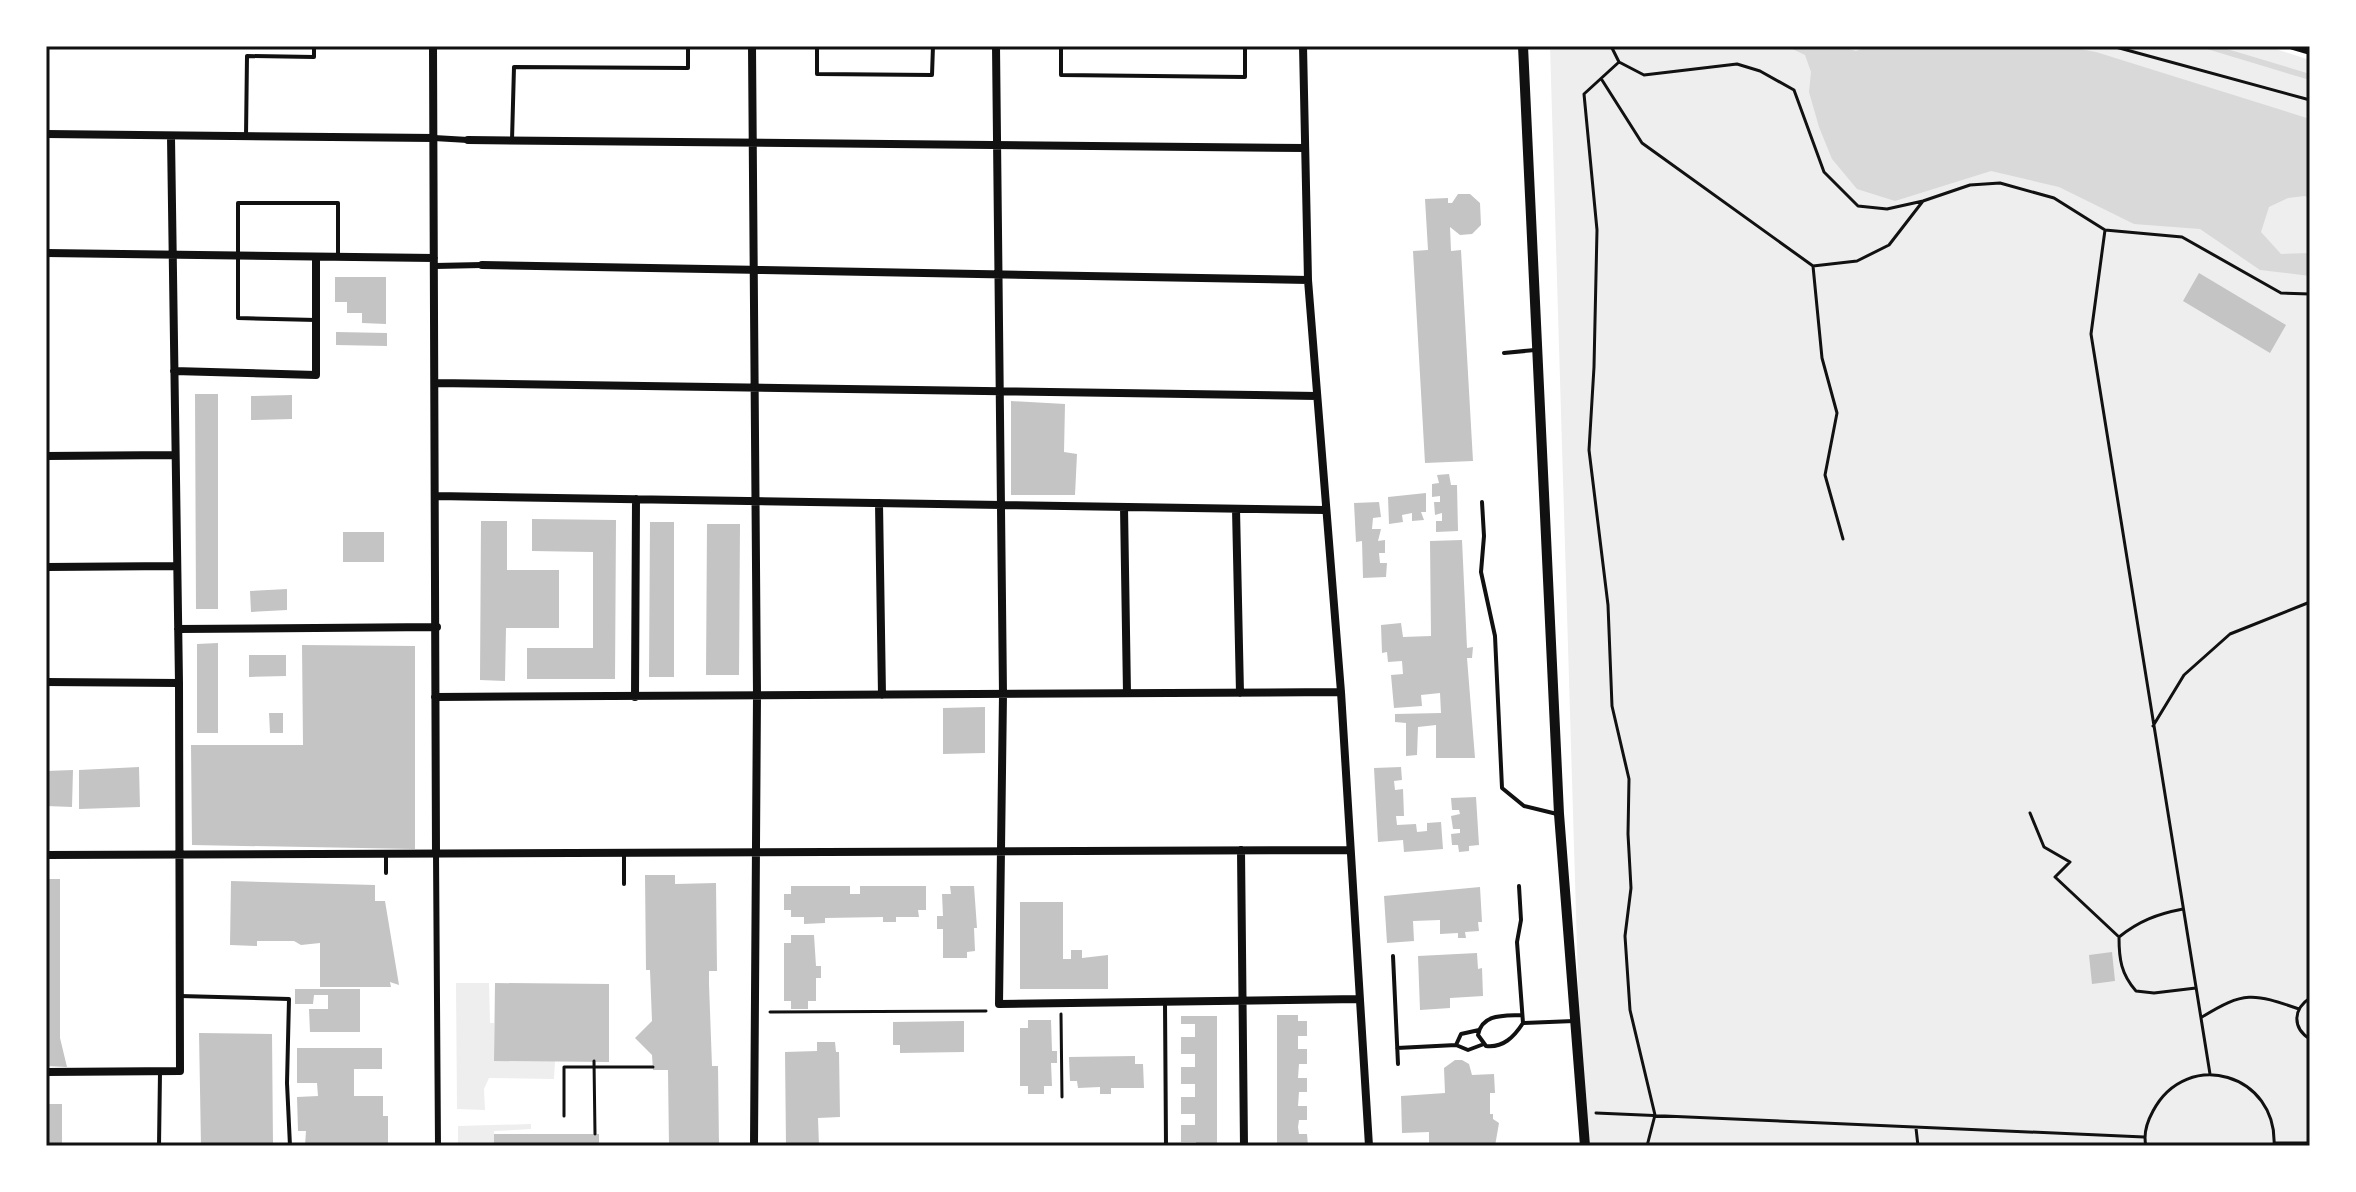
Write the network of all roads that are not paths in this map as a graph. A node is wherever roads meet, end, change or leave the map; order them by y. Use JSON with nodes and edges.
{"nodes":[{"id":1,"x":314,"y":46,"type":"edge"},
{"id":2,"x":433,"y":46,"type":"edge"},
{"id":3,"x":688,"y":46,"type":"edge"},
{"id":4,"x":752,"y":46,"type":"edge"},
{"id":5,"x":817,"y":46,"type":"edge"},
{"id":6,"x":933,"y":46,"type":"edge"},
{"id":7,"x":996,"y":46,"type":"edge"},
{"id":8,"x":1061,"y":46,"type":"edge"},
{"id":9,"x":1245,"y":46,"type":"edge"},
{"id":10,"x":1303,"y":46,"type":"edge"},
{"id":11,"x":1523,"y":46,"type":"edge"},
{"id":12,"x":2293,"y":46,"type":"edge"},
{"id":13,"x":2310,"y":51,"type":"edge"},
{"id":14,"x":46,"y":134,"type":"edge"},
{"id":15,"x":171,"y":137,"type":"junction"},
{"id":16,"x":246,"y":137,"type":"junction"},
{"id":17,"x":434,"y":138,"type":"junction"},
{"id":18,"x":468,"y":140,"type":"joint"},
{"id":19,"x":512,"y":140,"type":"junction"},
{"id":20,"x":753,"y":143,"type":"junction"},
{"id":21,"x":997,"y":145,"type":"junction"},
{"id":22,"x":1305,"y":148,"type":"junction"},
{"id":23,"x":46,"y":253,"type":"edge"},
{"id":24,"x":173,"y":255,"type":"junction"},
{"id":25,"x":237,"y":256,"type":"junction"},
{"id":26,"x":316,"y":258,"type":"junction"},
{"id":27,"x":338,"y":258,"type":"junction"},
{"id":28,"x":434,"y":262,"type":"junction"},
{"id":29,"x":482,"y":265,"type":"joint"},
{"id":30,"x":754,"y":269,"type":"junction"},
{"id":31,"x":998,"y":274,"type":"junction"},
{"id":32,"x":1308,"y":280,"type":"junction"},
{"id":33,"x":316,"y":320,"type":"junction"},
{"id":34,"x":1537,"y":350,"type":"junction"},
{"id":35,"x":1504,"y":353,"type":"dead end"},
{"id":36,"x":174,"y":371,"type":"junction"},
{"id":37,"x":435,"y":383,"type":"junction"},
{"id":38,"x":754,"y":388,"type":"junction"},
{"id":39,"x":1000,"y":391,"type":"junction"},
{"id":40,"x":1317,"y":396,"type":"junction"},
{"id":41,"x":174,"y":455,"type":"junction"},
{"id":42,"x":46,"y":456,"type":"edge"},
{"id":43,"x":436,"y":496,"type":"junction"},
{"id":44,"x":636,"y":499,"type":"junction"},
{"id":45,"x":755,"y":501,"type":"junction"},
{"id":46,"x":1482,"y":502,"type":"dead end"},
{"id":47,"x":879,"y":503,"type":"junction"},
{"id":48,"x":1001,"y":505,"type":"junction"},
{"id":49,"x":1124,"y":507,"type":"junction"},
{"id":50,"x":1236,"y":509,"type":"junction"},
{"id":51,"x":1325,"y":510,"type":"junction"},
{"id":52,"x":177,"y":566,"type":"junction"},
{"id":53,"x":46,"y":567,"type":"edge"},
{"id":54,"x":437,"y":627,"type":"junction"},
{"id":55,"x":178,"y":629,"type":"junction"},
{"id":56,"x":46,"y":682,"type":"edge"},
{"id":57,"x":179,"y":683,"type":"junction"},
{"id":58,"x":1341,"y":692,"type":"junction"},
{"id":59,"x":1127,"y":693,"type":"junction"},
{"id":60,"x":1240,"y":693,"type":"junction"},
{"id":61,"x":1003,"y":694,"type":"junction"},
{"id":62,"x":757,"y":695,"type":"junction"},
{"id":63,"x":882,"y":695,"type":"junction"},
{"id":64,"x":435,"y":697,"type":"junction"},
{"id":65,"x":635,"y":697,"type":"junction"},
{"id":66,"x":1559,"y":814,"type":"junction"},
{"id":67,"x":1241,"y":850,"type":"junction"},
{"id":68,"x":1350,"y":850,"type":"junction"},
{"id":69,"x":1002,"y":851,"type":"junction"},
{"id":70,"x":756,"y":852,"type":"junction"},
{"id":71,"x":436,"y":853,"type":"junction"},
{"id":72,"x":624,"y":853,"type":"junction"},
{"id":73,"x":386,"y":854,"type":"junction"},
{"id":74,"x":46,"y":855,"type":"edge"},
{"id":75,"x":179,"y":855,"type":"junction"},
{"id":76,"x":386,"y":873,"type":"dead end"},
{"id":77,"x":624,"y":884,"type":"dead end"},
{"id":78,"x":1519,"y":886,"type":"dead end"},
{"id":79,"x":1393,"y":956,"type":"dead end"},
{"id":80,"x":180,"y":996,"type":"junction"},
{"id":81,"x":1360,"y":999,"type":"junction"},
{"id":82,"x":1243,"y":1000,"type":"junction"},
{"id":83,"x":1165,"y":1001,"type":"junction"},
{"id":84,"x":1522,"y":1015,"type":"junction"},
{"id":85,"x":1576,"y":1021,"type":"junction"},
{"id":86,"x":1523,"y":1023,"type":"junction"},
{"id":87,"x":1479,"y":1030,"type":"junction"},
{"id":88,"x":1484,"y":1044,"type":"junction"},
{"id":89,"x":1456,"y":1045,"type":"junction"},
{"id":90,"x":1397,"y":1048,"type":"junction"},
{"id":91,"x":1398,"y":1064,"type":"dead end"},
{"id":92,"x":160,"y":1071,"type":"junction"},
{"id":93,"x":46,"y":1072,"type":"edge"},
{"id":94,"x":159,"y":1146,"type":"edge"},
{"id":95,"x":290,"y":1146,"type":"edge"},
{"id":96,"x":438,"y":1146,"type":"edge"},
{"id":97,"x":754,"y":1146,"type":"edge"},
{"id":98,"x":1166,"y":1146,"type":"edge"},
{"id":99,"x":1244,"y":1146,"type":"edge"},
{"id":100,"x":1369,"y":1146,"type":"edge"},
{"id":101,"x":1585,"y":1146,"type":"edge"}],
"edges":[{"from":1,"to":16,"type":"lane"},
{"from":2,"to":17,"type":"street"},
{"from":3,"to":19,"type":"lane"},
{"from":4,"to":20,"type":"street"},
{"from":5,"to":6,"type":"lane"},
{"from":7,"to":21,"type":"street"},
{"from":8,"to":9,"type":"lane"},
{"from":10,"to":22,"type":"street"},
{"from":11,"to":34,"type":"street"},
{"from":12,"to":13,"type":"street"},
{"from":14,"to":15,"type":"street"},
{"from":15,"to":16,"type":"street"},
{"from":15,"to":24,"type":"street"},
{"from":16,"to":17,"type":"street"},
{"from":17,"to":18,"type":"street"},
{"from":17,"to":28,"type":"street"},
{"from":18,"to":19,"type":"street"},
{"from":19,"to":20,"type":"street"},
{"from":20,"to":21,"type":"street"},
{"from":20,"to":30,"type":"street"},
{"from":21,"to":22,"type":"street"},
{"from":21,"to":31,"type":"street"},
{"from":22,"to":32,"type":"street"},
{"from":23,"to":24,"type":"street"},
{"from":24,"to":25,"type":"street"},
{"from":24,"to":36,"type":"street"},
{"from":25,"to":26,"type":"street"},
{"from":25,"to":27,"type":"lane"},
{"from":25,"to":33,"type":"lane"},
{"from":26,"to":27,"type":"street"},
{"from":26,"to":33,"type":"street"},
{"from":27,"to":28,"type":"street"},
{"from":28,"to":29,"type":"street"},
{"from":28,"to":37,"type":"street"},
{"from":29,"to":30,"type":"street"},
{"from":30,"to":31,"type":"street"},
{"from":30,"to":38,"type":"street"},
{"from":31,"to":32,"type":"street"},
{"from":31,"to":39,"type":"street"},
{"from":32,"to":40,"type":"street"},
{"from":33,"to":36,"type":"street"},
{"from":34,"to":35,"type":"lane"},
{"from":34,"to":66,"type":"street"},
{"from":36,"to":41,"type":"street"},
{"from":37,"to":38,"type":"street"},
{"from":37,"to":43,"type":"street"},
{"from":38,"to":39,"type":"street"},
{"from":38,"to":45,"type":"street"},
{"from":39,"to":40,"type":"street"},
{"from":39,"to":48,"type":"street"},
{"from":40,"to":51,"type":"street"},
{"from":41,"to":42,"type":"street"},
{"from":41,"to":52,"type":"street"},
{"from":43,"to":44,"type":"street"},
{"from":43,"to":54,"type":"street"},
{"from":44,"to":45,"type":"street"},
{"from":44,"to":65,"type":"street"},
{"from":45,"to":47,"type":"street"},
{"from":45,"to":62,"type":"street"},
{"from":46,"to":66,"type":"lane"},
{"from":47,"to":48,"type":"street"},
{"from":47,"to":63,"type":"street"},
{"from":48,"to":49,"type":"street"},
{"from":48,"to":61,"type":"street"},
{"from":49,"to":50,"type":"street"},
{"from":49,"to":59,"type":"street"},
{"from":50,"to":51,"type":"street"},
{"from":50,"to":60,"type":"street"},
{"from":51,"to":58,"type":"street"},
{"from":52,"to":53,"type":"street"},
{"from":52,"to":55,"type":"street"},
{"from":54,"to":55,"type":"street"},
{"from":54,"to":64,"type":"street"},
{"from":55,"to":57,"type":"street"},
{"from":56,"to":57,"type":"street"},
{"from":57,"to":75,"type":"street"},
{"from":58,"to":60,"type":"street"},
{"from":58,"to":68,"type":"street"},
{"from":59,"to":60,"type":"street"},
{"from":59,"to":61,"type":"street"},
{"from":61,"to":63,"type":"street"},
{"from":61,"to":69,"type":"street"},
{"from":62,"to":63,"type":"street"},
{"from":62,"to":65,"type":"street"},
{"from":62,"to":70,"type":"street"},
{"from":64,"to":65,"type":"street"},
{"from":64,"to":71,"type":"street"},
{"from":66,"to":85,"type":"street"},
{"from":67,"to":68,"type":"street"},
{"from":67,"to":69,"type":"street"},
{"from":67,"to":82,"type":"street"},
{"from":68,"to":81,"type":"street"},
{"from":69,"to":70,"type":"street"},
{"from":69,"to":83,"type":"street"},
{"from":70,"to":72,"type":"street"},
{"from":70,"to":97,"type":"street"},
{"from":71,"to":72,"type":"street"},
{"from":71,"to":73,"type":"street"},
{"from":71,"to":96,"type":"street"},
{"from":72,"to":77,"type":"lane"},
{"from":73,"to":75,"type":"street"},
{"from":73,"to":76,"type":"lane"},
{"from":74,"to":75,"type":"street"},
{"from":75,"to":80,"type":"street"},
{"from":78,"to":84,"type":"lane"},
{"from":79,"to":90,"type":"lane"},
{"from":80,"to":92,"type":"street"},
{"from":80,"to":95,"type":"lane"},
{"from":81,"to":82,"type":"street"},
{"from":81,"to":100,"type":"street"},
{"from":82,"to":83,"type":"street"},
{"from":82,"to":99,"type":"street"},
{"from":83,"to":98,"type":"lane"},
{"from":84,"to":86,"type":"lane"},
{"from":84,"to":87,"type":"lane"},
{"from":85,"to":86,"type":"lane"},
{"from":85,"to":101,"type":"street"},
{"from":86,"to":88,"type":"lane"},
{"from":87,"to":88,"type":"lane"},
{"from":87,"to":89,"type":"lane"},
{"from":88,"to":89,"type":"lane"},
{"from":89,"to":90,"type":"lane"},
{"from":90,"to":91,"type":"lane"},
{"from":92,"to":93,"type":"street"},
{"from":92,"to":94,"type":"lane"}]}
